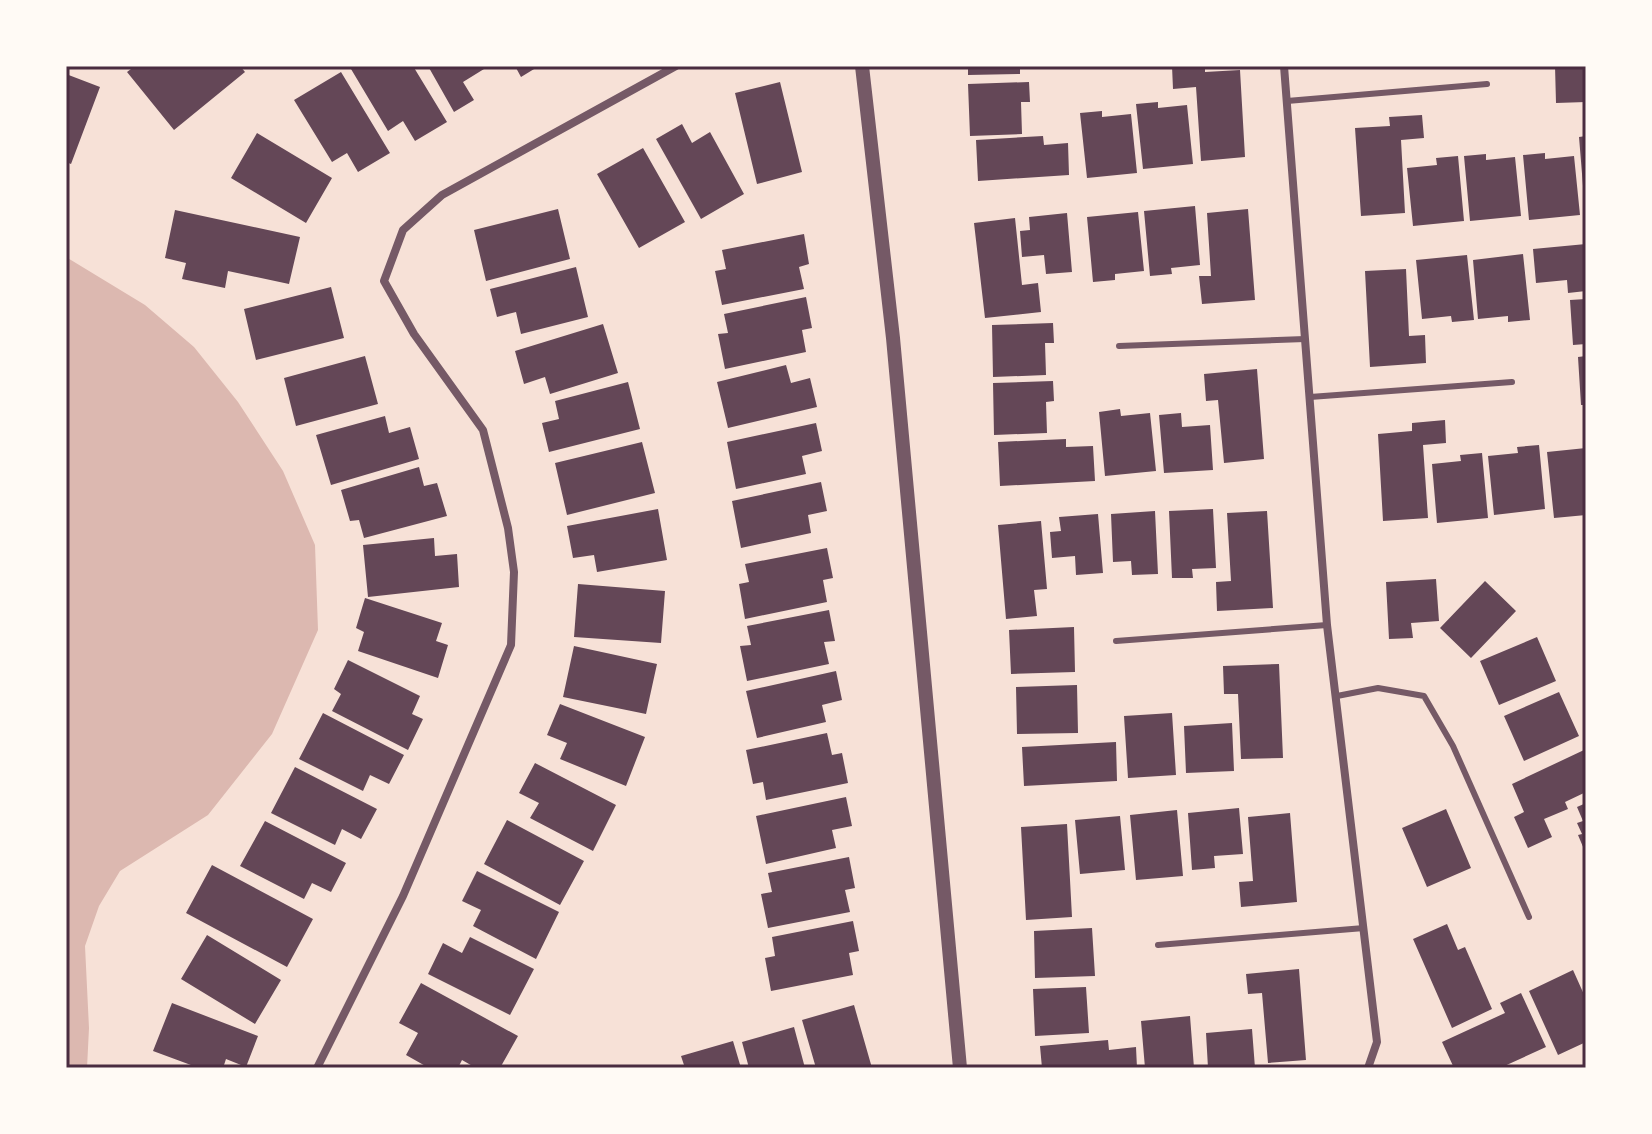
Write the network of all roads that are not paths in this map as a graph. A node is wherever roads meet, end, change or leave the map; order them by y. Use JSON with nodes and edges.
{"nodes":[{"id":1,"x":676,"y":66,"type":"edge"},
{"id":2,"x":862,"y":66,"type":"edge"},
{"id":3,"x":1284,"y":66,"type":"edge"},
{"id":4,"x":1487,"y":84,"type":"dead end"},
{"id":5,"x":1287,"y":101,"type":"junction"},
{"id":6,"x":1305,"y":339,"type":"junction"},
{"id":7,"x":1119,"y":346,"type":"dead end"},
{"id":8,"x":1512,"y":382,"type":"dead end"},
{"id":9,"x":1310,"y":397,"type":"junction"},
{"id":10,"x":1327,"y":625,"type":"junction"},
{"id":11,"x":1116,"y":641,"type":"dead end"},
{"id":12,"x":1337,"y":696,"type":"junction"},
{"id":13,"x":1529,"y":917,"type":"dead end"},
{"id":14,"x":1364,"y":928,"type":"junction"},
{"id":15,"x":1158,"y":945,"type":"dead end"},
{"id":16,"x":317,"y":1068,"type":"edge"},
{"id":17,"x":960,"y":1068,"type":"edge"},
{"id":18,"x":1368,"y":1068,"type":"edge"}],
"edges":[{"from":1,"to":16,"type":"street"},
{"from":2,"to":17,"type":"street"},
{"from":3,"to":5,"type":"street"},
{"from":4,"to":5,"type":"lane"},
{"from":5,"to":6,"type":"street"},
{"from":6,"to":7,"type":"lane"},
{"from":6,"to":9,"type":"street"},
{"from":8,"to":9,"type":"lane"},
{"from":9,"to":10,"type":"street"},
{"from":10,"to":11,"type":"lane"},
{"from":10,"to":12,"type":"street"},
{"from":12,"to":13,"type":"lane"},
{"from":12,"to":14,"type":"street"},
{"from":14,"to":15,"type":"lane"},
{"from":14,"to":18,"type":"street"}]}
